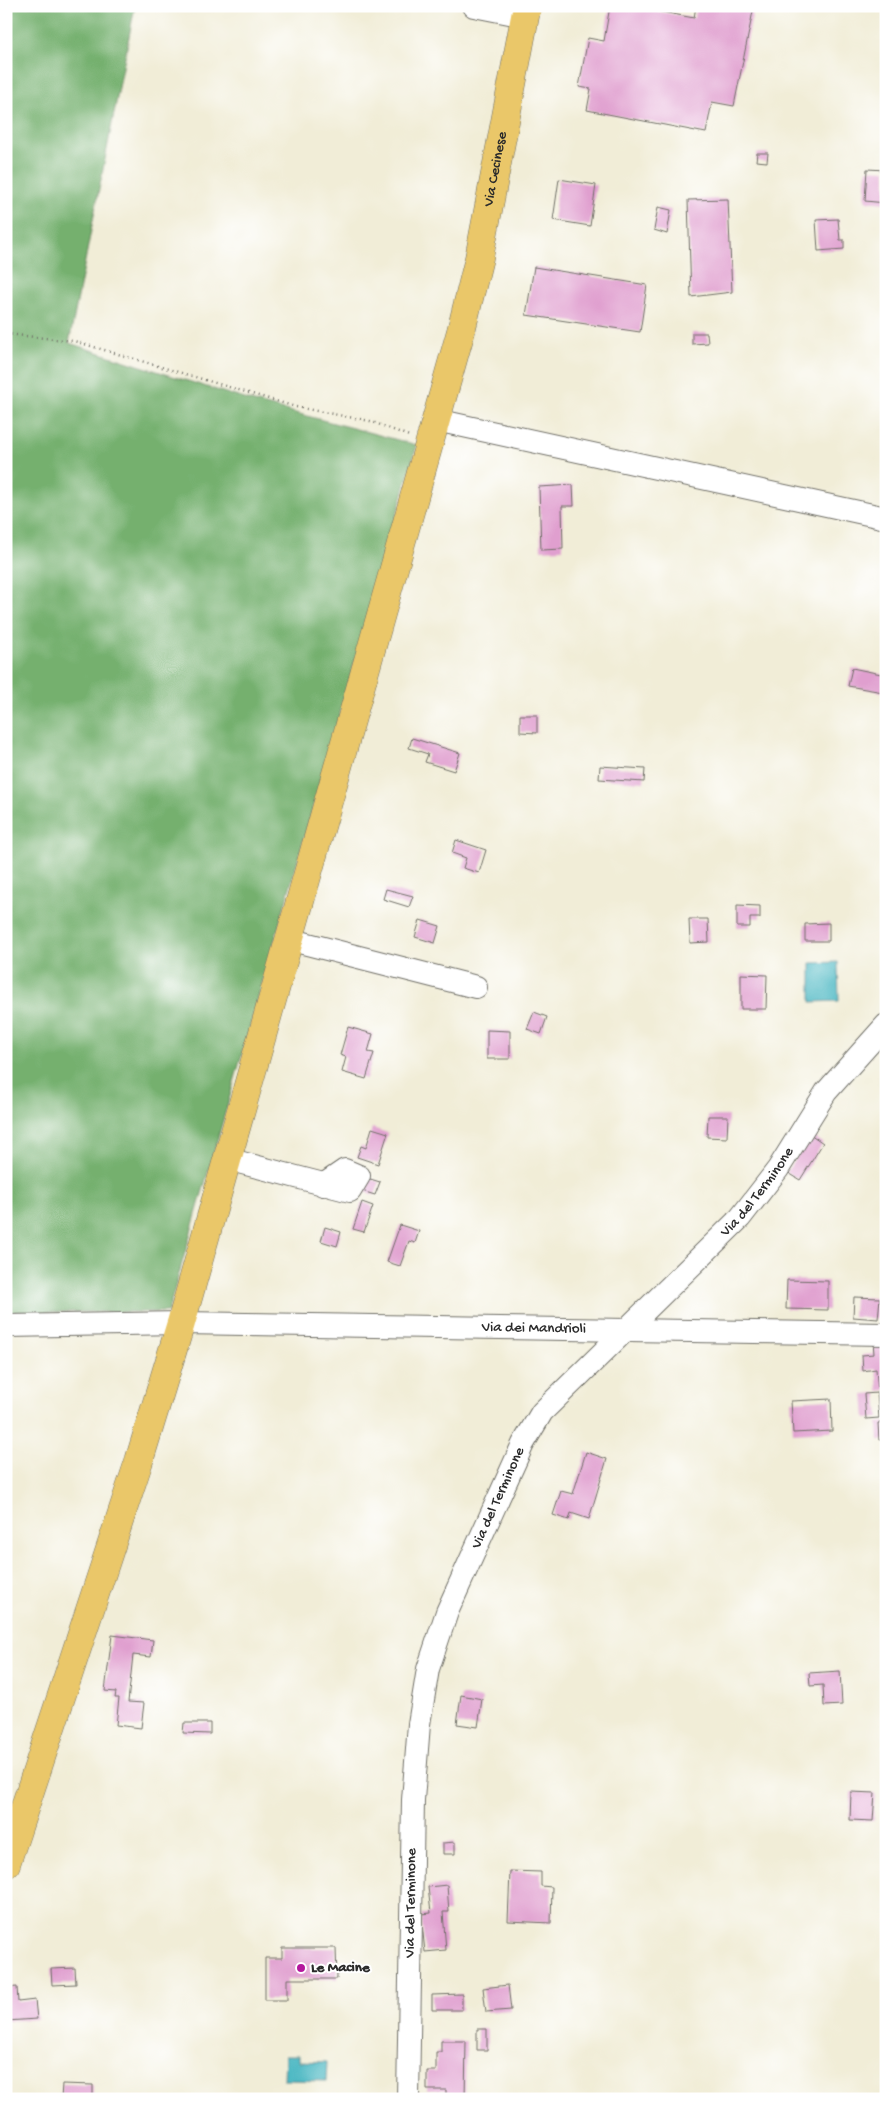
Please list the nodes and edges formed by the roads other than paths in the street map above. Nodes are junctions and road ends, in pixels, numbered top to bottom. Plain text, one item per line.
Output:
1 (474, 6) edge
2 (526, 11) edge
3 (433, 432) junction
4 (886, 518) edge
5 (288, 939) junction
6 (476, 987) dead end
7 (886, 1025) edge
8 (227, 1159) junction
9 (323, 1185) dead end
10 (180, 1323) junction
11 (6, 1326) edge
12 (625, 1331) junction
13 (886, 1334) edge
14 (6, 1864) edge
15 (408, 2099) edge

1 - 2 street
2 - 3 main road, Via Cecinese
3 - 4 street
3 - 5 main road, Via Cecinese
5 - 6 street
5 - 8 main road, Via Cecinese
7 - 12 street, Via del Terminone
8 - 9 street
8 - 10 main road, Via Cecinese
10 - 11 street, Via dei Mandrioli
10 - 12 street, Via dei Mandrioli
10 - 14 main road, Via Cecinese
12 - 13 street, Via dei Mandrioli
12 - 15 street, Via del Terminone

